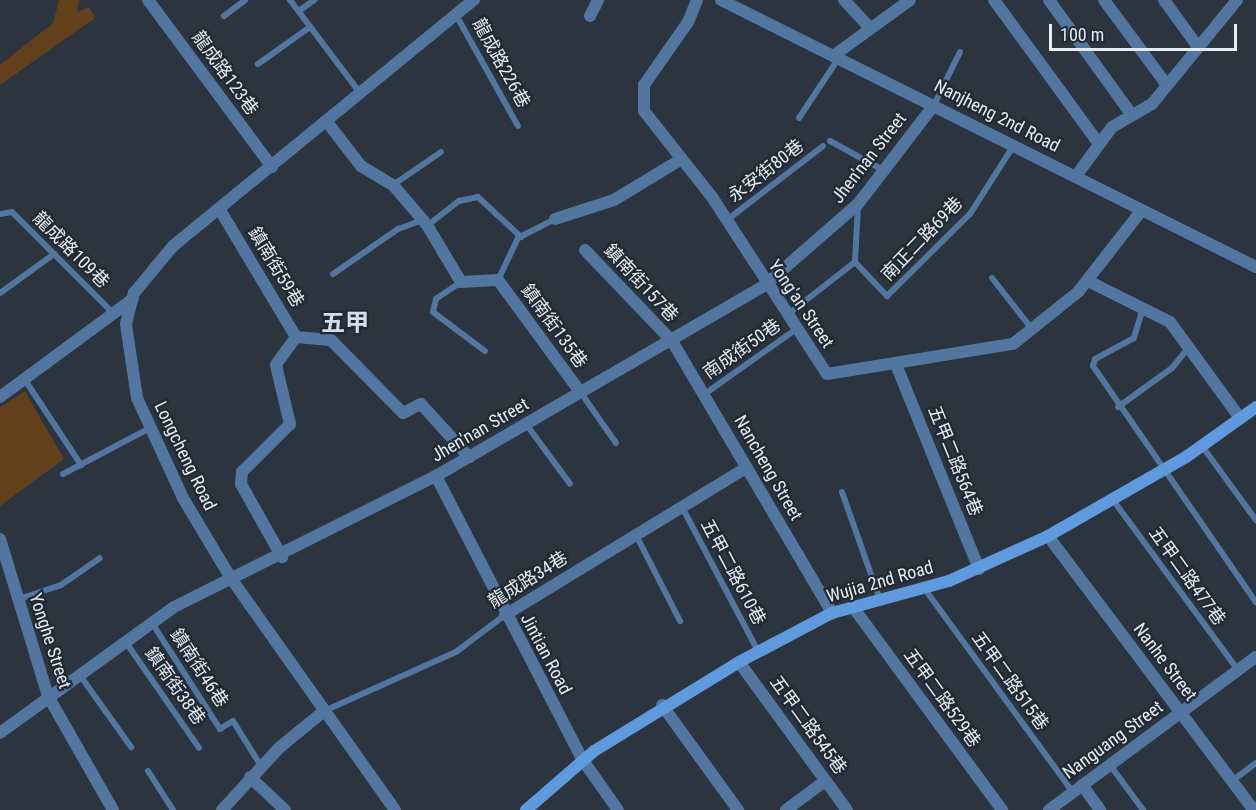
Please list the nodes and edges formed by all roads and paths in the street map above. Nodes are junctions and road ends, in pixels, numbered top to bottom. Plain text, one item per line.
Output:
1 (148, 0) edge
2 (245, 0) edge
3 (290, 0) edge
4 (314, 0) edge
5 (474, 0) edge
6 (598, 0) edge
7 (697, 0) edge
8 (844, 0) edge
9 (910, 0) edge
10 (994, 0) edge
11 (1049, 0) edge
12 (1104, 0) edge
13 (1164, 0) edge
14 (727, 1) edge
15 (1230, 3) edge
16 (459, 8) edge
17 (299, 11) junction
18 (224, 16) dead end
19 (590, 16) dead end
20 (310, 27) junction
21 (870, 28) junction
22 (1198, 47) junction
23 (960, 52) dead end
24 (836, 57) junction
25 (258, 63) dead end
26 (1167, 85) junction
27 (361, 94) junction
28 (934, 105) junction
29 (1132, 115) junction
30 (799, 118) dead end
31 (327, 123) junction
32 (518, 126) dead end
33 (830, 141) dead end
34 (1014, 144) junction
35 (1099, 144) junction
36 (823, 146) dead end
37 (441, 152) dead end
38 (680, 160) junction
39 (272, 167) junction
40 (884, 170) junction
41 (1076, 176) junction
42 (393, 185) junction
43 (858, 204) junction
44 (220, 210) junction
45 (1141, 211) junction
46 (0, 214) edge
47 (555, 219) joint
48 (726, 220) junction
49 (425, 223) junction
50 (520, 237) junction
51 (585, 250) dead end
52 (54, 254) junction
53 (855, 262) junction
54 (1256, 267) edge
55 (333, 274) dead end
56 (992, 278) dead end
57 (498, 280) junction
58 (1088, 281) junction
59 (461, 282) junction
60 (765, 285) junction
61 (0, 293) edge
62 (133, 299) junction
63 (1143, 307) junction
64 (112, 313) junction
65 (786, 316) junction
66 (1032, 329) junction
67 (795, 330) junction
68 (296, 337) junction
69 (672, 341) junction
70 (1188, 347) junction
71 (485, 351) dead end
72 (897, 367) junction
73 (25, 380) junction
74 (581, 393) junction
75 (706, 393) junction
76 (0, 397) edge
77 (1118, 407) junction
78 (1256, 407) edge
79 (1240, 418) junction
80 (526, 424) junction
81 (150, 429) junction
82 (616, 443) dead end
83 (1202, 446) junction
84 (469, 457) junction
85 (81, 465) junction
86 (746, 468) junction
87 (1163, 470) junction
88 (63, 474) dead end
89 (436, 476) junction
90 (570, 484) dead end
91 (842, 492) dead end
92 (1112, 499) junction
93 (682, 507) junction
94 (1256, 520) edge
95 (636, 535) junction
96 (1048, 536) junction
97 (0, 539) edge
98 (282, 557) junction
99 (100, 558) dead end
100 (979, 569) junction
101 (232, 580) junction
102 (923, 588) junction
103 (18, 599) junction
104 (880, 600) junction
105 (1256, 602) edge
106 (853, 607) junction
107 (832, 613) junction
108 (505, 615) junction
109 (680, 621) dead end
110 (152, 622) junction
111 (125, 641) junction
112 (759, 652) junction
113 (1256, 657) edge
114 (739, 662) junction
115 (1238, 670) junction
116 (80, 674) junction
117 (48, 696) junction
118 (662, 705) junction
119 (324, 711) junction
120 (1181, 713) junction
121 (0, 733) edge
122 (131, 747) dead end
123 (199, 748) dead end
124 (582, 759) junction
125 (1256, 763) edge
126 (1110, 765) junction
127 (261, 766) junction
128 (148, 771) dead end
129 (250, 777) junction
130 (825, 781) junction
131 (1232, 781) junction
132 (1077, 789) junction
133 (113, 810) edge
134 (173, 810) edge
135 (222, 810) edge
136 (285, 810) edge
137 (395, 810) edge
138 (526, 810) edge
139 (618, 810) edge
140 (738, 810) edge
141 (786, 810) edge
142 (847, 810) edge
143 (1002, 810) edge
144 (1049, 810) edge
145 (1100, 810) edge
146 (1143, 810) edge
147 (1254, 810) edge

1 - 39 street, 龍成路123巷
2 - 18 lane
3 - 17 lane
4 - 17 lane
5 - 16 street, Longcheng Road
6 - 19 street
7 - 38 street, Yong'an Street
8 - 21 street
9 - 21 street
10 - 35 street
11 - 29 street
12 - 26 street
13 - 22 street
14 - 24 street, Nanjheng 2nd Road
15 - 22 street
16 - 27 street, Longcheng Road
16 - 32 lane, 龍成路226巷
17 - 20 lane
20 - 25 lane
20 - 27 lane
21 - 24 street
22 - 26 street
23 - 28 lane
24 - 28 street, Nanjheng 2nd Road
24 - 30 lane
26 - 29 street
27 - 31 street, Longcheng Road
28 - 34 street, Nanjheng 2nd Road
28 - 40 street, Jhen'nan Street
29 - 35 street
31 - 39 street, Longcheng Road
31 - 42 street
33 - 40 lane
34 - 41 street, Nanjheng 2nd Road
34 - 53 lane, 南正二路69巷
35 - 41 street
36 - 48 lane, 永安街80巷
37 - 42 lane
38 - 47 street
38 - 48 street, Yong'an Street
39 - 44 street, Longcheng Road
40 - 43 street, Jhen'nan Street
41 - 45 street, Nanjheng 2nd Road
42 - 49 street
43 - 53 lane, 南正二路69巷
43 - 60 street, Jhen'nan Street
44 - 62 street, Longcheng Road
44 - 68 street, 鎮南街59巷
45 - 54 street, Nanjheng 2nd Road
45 - 58 street, Yong'an Street
46 - 52 lane, 龍成路109巷
47 - 50 lane
48 - 60 street, Yong'an Street
49 - 50 lane
49 - 55 lane
49 - 59 street
50 - 57 lane, 鎮南街135巷
51 - 69 street, 鎮南街157巷
52 - 61 lane
52 - 64 lane, 龍成路109巷
53 - 65 lane
56 - 66 lane
57 - 59 street, 鎮南街135巷
57 - 74 street, 鎮南街135巷
58 - 63 street
58 - 66 street, Yong'an Street
59 - 71 lane
60 - 65 street, Yong'an Street
60 - 69 street, Jhen'nan Street
62 - 64 street
62 - 81 street, Longcheng Road
63 - 70 street
63 - 77 lane
64 - 73 street
65 - 67 street, Yong'an Street
66 - 72 street, Yong'an Street
67 - 72 street, Yong'an Street
67 - 75 lane, 南成街50巷
68 - 84 street
68 - 98 street, 鎮南街59巷
69 - 74 street, Jhen'nan Street
69 - 75 street, Nancheng Street
70 - 77 lane
70 - 79 street
72 - 100 street, 五甲二路564巷
73 - 76 street
73 - 85 lane
74 - 80 street, Jhen'nan Street
74 - 82 lane
75 - 86 street, Nancheng Street
77 - 87 lane
78 - 79 main road, Wujia 2nd Road
79 - 83 main road, Wujia 2nd Road
80 - 84 street, Jhen'nan Street
80 - 90 lane
81 - 85 lane
81 - 101 street, Longcheng Road
83 - 87 main road, Wujia 2nd Road
83 - 94 lane
84 - 89 street, Jhen'nan Street
85 - 88 lane
86 - 93 street, 龍成路34巷
86 - 107 street, Nancheng Street
87 - 92 main road, Wujia 2nd Road
87 - 105 lane
89 - 98 street, Jhen'nan Street
89 - 108 street, Jintian Road
91 - 104 lane
92 - 96 main road, Wujia 2nd Road
92 - 115 lane, 五甲二路477巷
93 - 95 street, 龍成路34巷
93 - 112 lane, 五甲二路610巷
95 - 108 street, 龍成路34巷
95 - 109 lane
96 - 100 main road, Wujia 2nd Road
96 - 120 street, Nanhe Street
97 - 103 street, Yonghe Street
98 - 101 street, Jhen'nan Street
99 - 103 lane
100 - 102 main road, Wujia 2nd Road
101 - 110 street, Jhen'nan Street
101 - 119 street, Longcheng Road
102 - 104 main road, Wujia 2nd Road
102 - 132 lane, 五甲二路515巷
103 - 117 street, Yonghe Street
104 - 106 main road, Wujia 2nd Road
106 - 107 main road, Wujia 2nd Road
106 - 143 street, 五甲二路529巷
107 - 112 main road, Wujia 2nd Road
108 - 119 lane, 龍成路34巷
108 - 124 street, Jintian Road
110 - 111 street, Jhen'nan Street
110 - 127 lane, 鎮南街46巷
111 - 116 street, Jhen'nan Street
111 - 123 lane, 鎮南街38巷
112 - 114 main road, Wujia 2nd Road
113 - 115 street, Nanguang Street
114 - 118 main road, Wujia 2nd Road
114 - 130 street, 五甲二路545巷
115 - 120 street, Nanguang Street
116 - 117 street, Jhen'nan Street
116 - 122 lane
117 - 121 street, Jhen'nan Street
117 - 133 street, Yonghe Street
118 - 124 main road, Wujia 2nd Road
118 - 140 street
119 - 127 street
119 - 137 street, Longcheng Road
120 - 126 street, Nanguang Street
120 - 131 street, Nanhe Street
124 - 138 main road, Wujia 2nd Road
124 - 139 street, Jintian Road
125 - 131 lane
126 - 132 street, Nanguang Street
126 - 146 lane
127 - 129 street
128 - 134 lane
129 - 135 street
129 - 136 street
130 - 141 street
130 - 142 street, 五甲二路545巷
131 - 147 street, Nanhe Street
132 - 144 street, Nanguang Street
132 - 145 street

